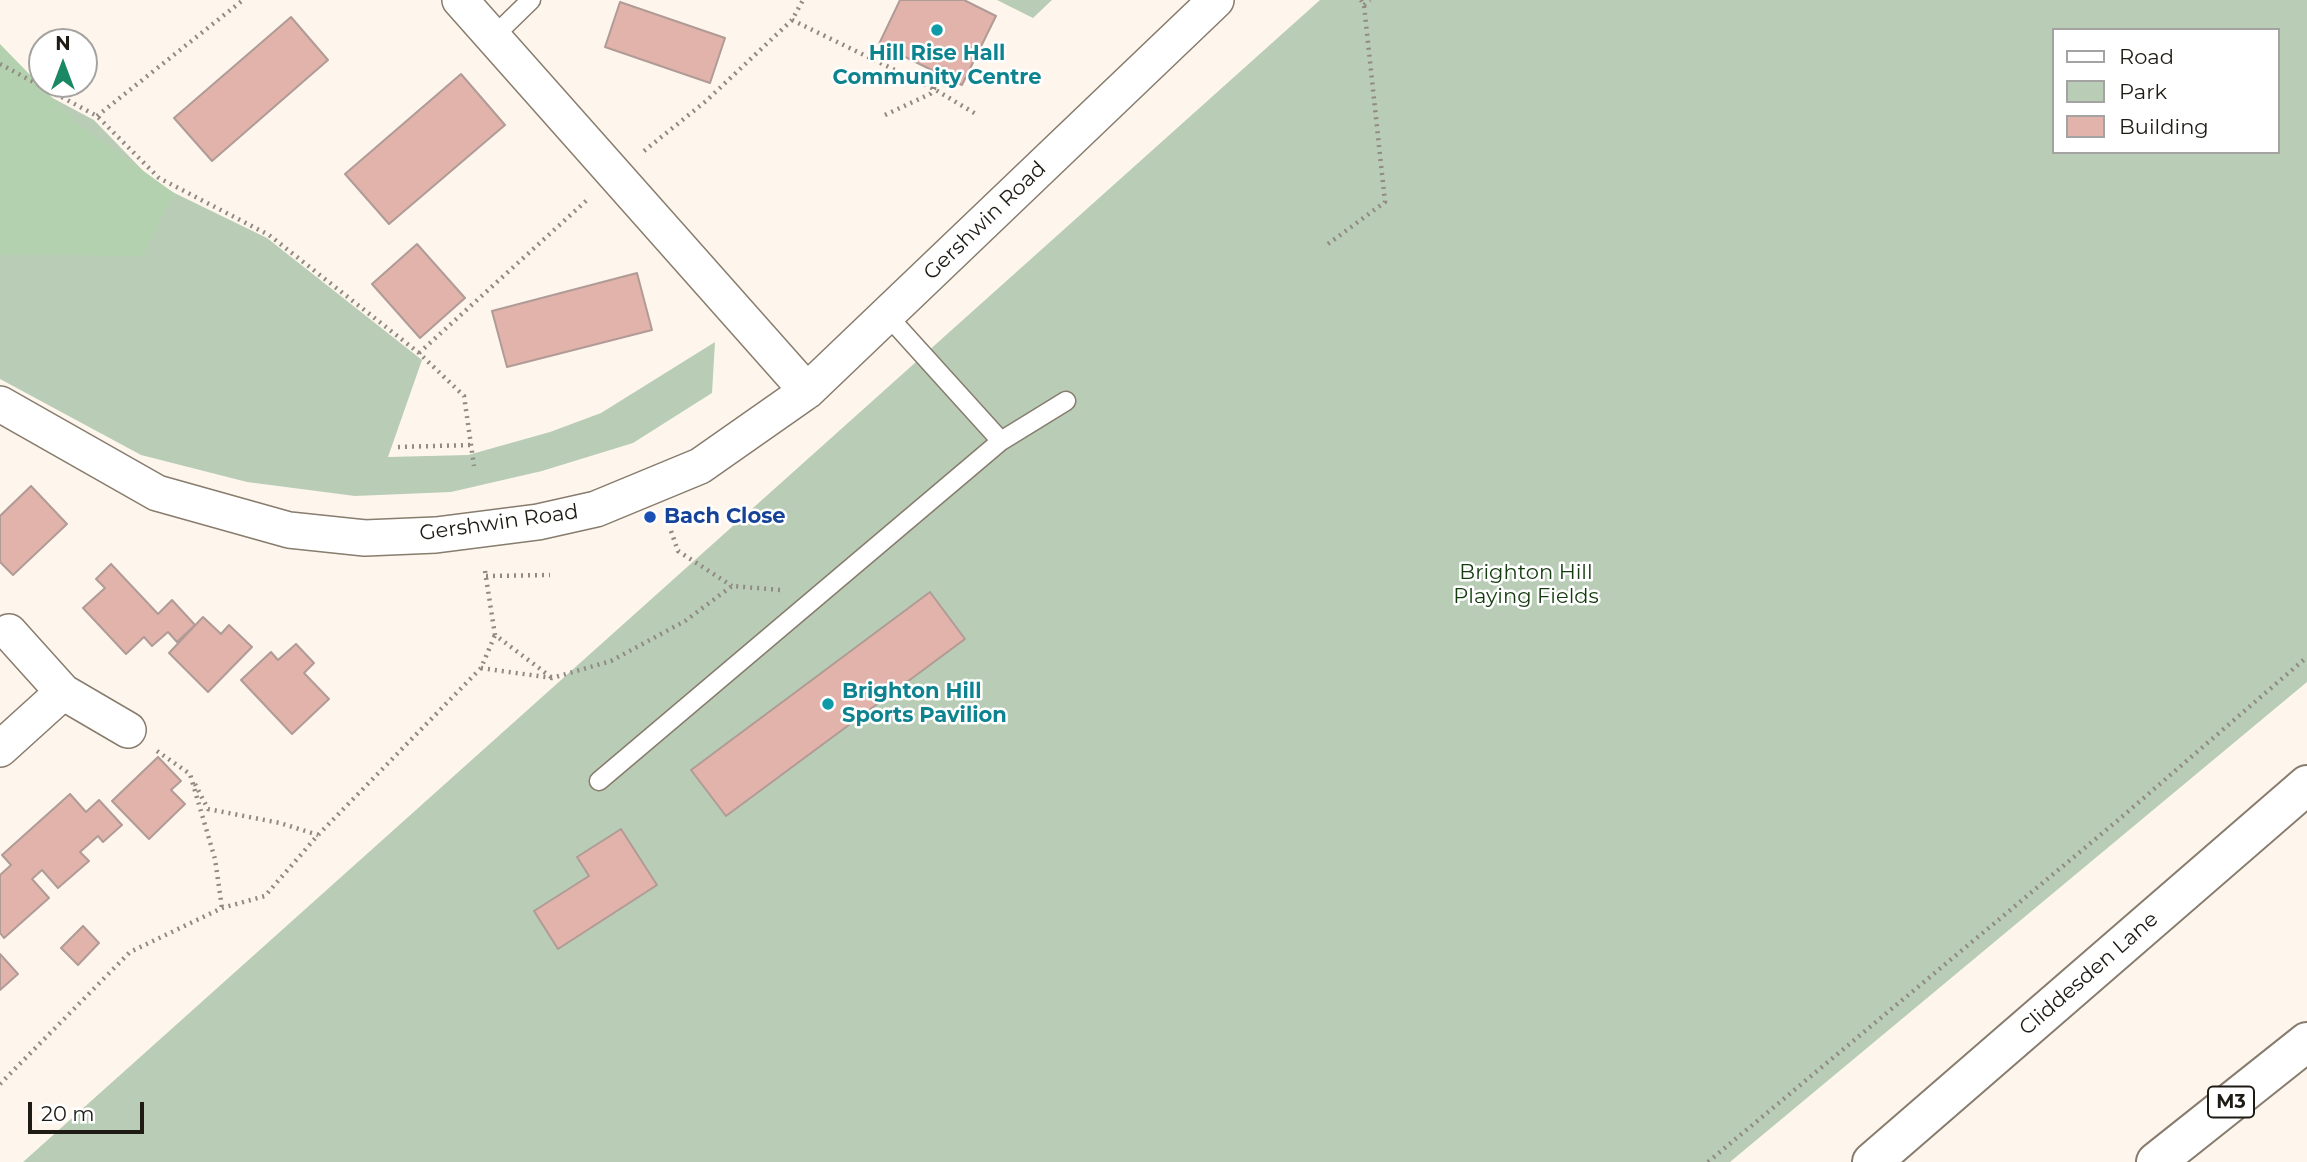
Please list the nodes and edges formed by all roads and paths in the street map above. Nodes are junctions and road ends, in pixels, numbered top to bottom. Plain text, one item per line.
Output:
1 (243, 0) edge
2 (460, 0) edge
3 (531, 0) edge
4 (803, 0) edge
5 (1216, 0) edge
6 (1370, 0) edge
7 (1363, 2) edge
8 (792, 20) junction
9 (493, 37) junction
10 (0, 64) edge
11 (936, 72) dead end
12 (934, 89) junction
13 (976, 114) dead end
14 (885, 115) dead end
15 (97, 116) junction
16 (615, 174) junction
17 (1328, 244) dead end
18 (887, 315) junction
19 (419, 353) junction
20 (807, 391) junction
21 (1066, 401) dead end
22 (0, 404) edge
23 (1000, 441) junction
24 (471, 445) junction
25 (398, 447) dead end
26 (474, 466) dead end
27 (671, 531) dead end
28 (550, 575) dead end
29 (732, 586) junction
30 (820, 593) junction
31 (9, 632) dead end
32 (495, 635) junction
33 (2307, 657) edge
34 (481, 668) junction
35 (552, 678) junction
36 (63, 691) junction
37 (128, 730) joint
38 (0, 749) edge
39 (190, 774) junction
40 (599, 781) dead end
41 (2307, 785) edge
42 (318, 835) junction
43 (222, 908) junction
44 (2307, 1042) edge
45 (0, 1084) edge
46 (1708, 1162) edge
47 (1872, 1162) edge
48 (2156, 1162) edge

1 - 15 path
2 - 9 street
3 - 9 lane
4 - 8 path
5 - 18 street, Gershwin Road
6 - 7 path
7 - 17 path
8 - 12 path
8 - 16 path
9 - 16 street
10 - 15 path
11 - 12 path
12 - 13 path
12 - 14 path
15 - 19 path
16 - 19 path
16 - 20 street
18 - 20 street, Gershwin Road
18 - 23 lane
19 - 24 path
20 - 22 street, Gershwin Road
21 - 23 lane
23 - 30 lane
24 - 25 path
24 - 26 path
27 - 29 path
28 - 32 path
29 - 30 path
29 - 35 path
30 - 40 lane
31 - 36 street
32 - 34 path
32 - 35 path
33 - 46 path
34 - 35 path
34 - 42 path
36 - 37 street
36 - 38 street
37 - 39 path
39 - 42 path
39 - 43 path
41 - 47 main road, Cliddesden Lane
42 - 43 path
43 - 45 path
44 - 48 main road, M3

